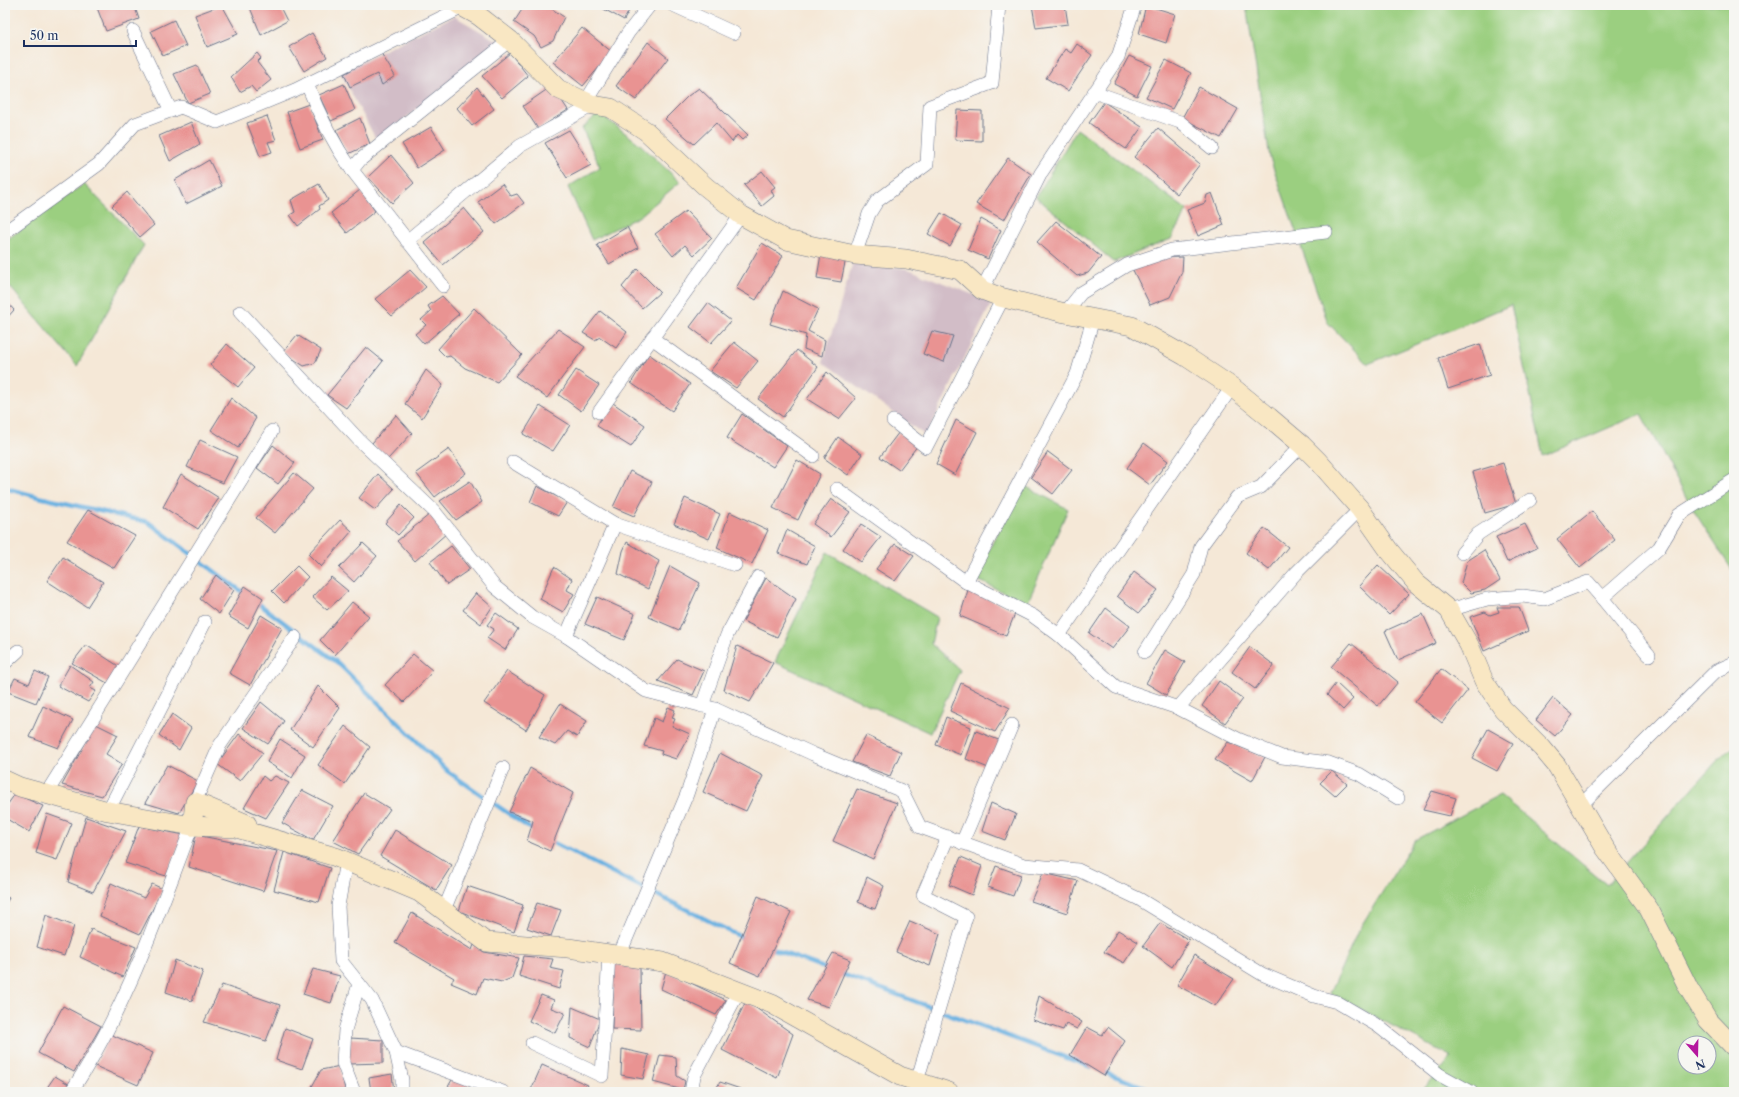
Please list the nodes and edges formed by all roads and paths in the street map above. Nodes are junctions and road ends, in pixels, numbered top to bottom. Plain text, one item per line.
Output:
1 (650, 5) edge
2 (673, 5) edge
3 (999, 5) edge
4 (1135, 5) edge
5 (461, 6) edge
6 (133, 31) dead end
7 (734, 33) dead end
8 (510, 40) junction
9 (307, 84) junction
10 (1094, 92) junction
11 (589, 103) junction
12 (170, 111) junction
13 (1212, 148) dead end
14 (352, 170) junction
15 (741, 215) junction
16 (5, 232) edge
17 (1326, 232) dead end
18 (407, 241) junction
19 (855, 255) junction
20 (442, 286) dead end
21 (982, 290) junction
22 (1003, 298) junction
23 (240, 312) dead end
24 (1065, 313) junction
25 (1089, 317) junction
26 (652, 338) junction
27 (1232, 387) junction
28 (599, 412) dead end
29 (893, 421) dead end
30 (272, 431) dead end
31 (1302, 445) junction
32 (814, 456) dead end
33 (513, 462) dead end
34 (1734, 480) edge
35 (837, 489) dead end
36 (1530, 500) dead end
37 (1360, 509) junction
38 (615, 524) junction
39 (1462, 553) dead end
40 (735, 565) dead end
41 (758, 577) dead end
42 (966, 582) junction
43 (1602, 598) junction
44 (1449, 610) junction
45 (205, 622) dead end
46 (1060, 635) junction
47 (566, 636) junction
48 (295, 637) dead end
49 (18, 651) dead end
50 (1145, 652) dead end
51 (1649, 655) dead end
52 (5, 663) edge
53 (1734, 663) edge
54 (702, 706) junction
55 (1178, 708) junction
56 (715, 709) junction
57 (1012, 725) dead end
58 (503, 768) dead end
59 (5, 780) edge
60 (46, 794) junction
61 (1398, 798) dead end
62 (195, 802) junction
63 (1580, 806) junction
64 (108, 811) junction
65 (192, 826) junction
66 (948, 837) junction
67 (286, 841) junction
68 (962, 843) junction
69 (346, 861) junction
70 (444, 910) junction
71 (614, 955) junction
72 (359, 984) junction
73 (739, 991) junction
74 (532, 1043) dead end
75 (1734, 1047) edge
76 (396, 1052) junction
77 (917, 1081) junction
78 (71, 1092) edge
79 (354, 1092) edge
80 (402, 1092) edge
81 (502, 1092) edge
82 (690, 1092) edge
83 (949, 1092) edge
84 (1471, 1092) edge

1 - 11 street
2 - 7 street
3 - 19 street
4 - 10 street
5 - 8 street
5 - 9 street
6 - 12 street
8 - 11 street
8 - 14 street
9 - 12 street
9 - 14 street
10 - 13 street
10 - 21 street
11 - 15 street
11 - 18 street
12 - 16 street
14 - 18 street
15 - 19 street
15 - 26 street
17 - 24 street
18 - 20 street
19 - 21 street
21 - 22 street
22 - 24 street
22 - 29 street
23 - 47 street
24 - 25 street
25 - 27 street
25 - 42 street
26 - 28 street
26 - 32 street
27 - 31 street
27 - 46 street
30 - 60 street
31 - 37 street
31 - 50 street
33 - 38 street
34 - 43 street
35 - 42 street
36 - 39 street
37 - 44 street
37 - 55 street
38 - 40 street
38 - 47 street
41 - 54 street
42 - 46 street
43 - 44 street
43 - 51 street
44 - 63 street
45 - 64 street
46 - 55 street
47 - 54 street
48 - 62 street
49 - 52 street
53 - 63 street
54 - 56 street
55 - 61 street
56 - 66 street
56 - 71 street
57 - 68 street
58 - 70 street
59 - 60 street
60 - 64 street
62 - 65 street
62 - 67 street
63 - 75 street
64 - 65 street
65 - 67 street
65 - 78 street
66 - 68 street
66 - 77 street
67 - 69 street
68 - 84 street
69 - 70 street
69 - 72 street
70 - 71 street
71 - 73 street
71 - 74 street
72 - 76 street
72 - 79 street
73 - 77 street
73 - 82 street
76 - 80 street
76 - 81 street
77 - 83 street

